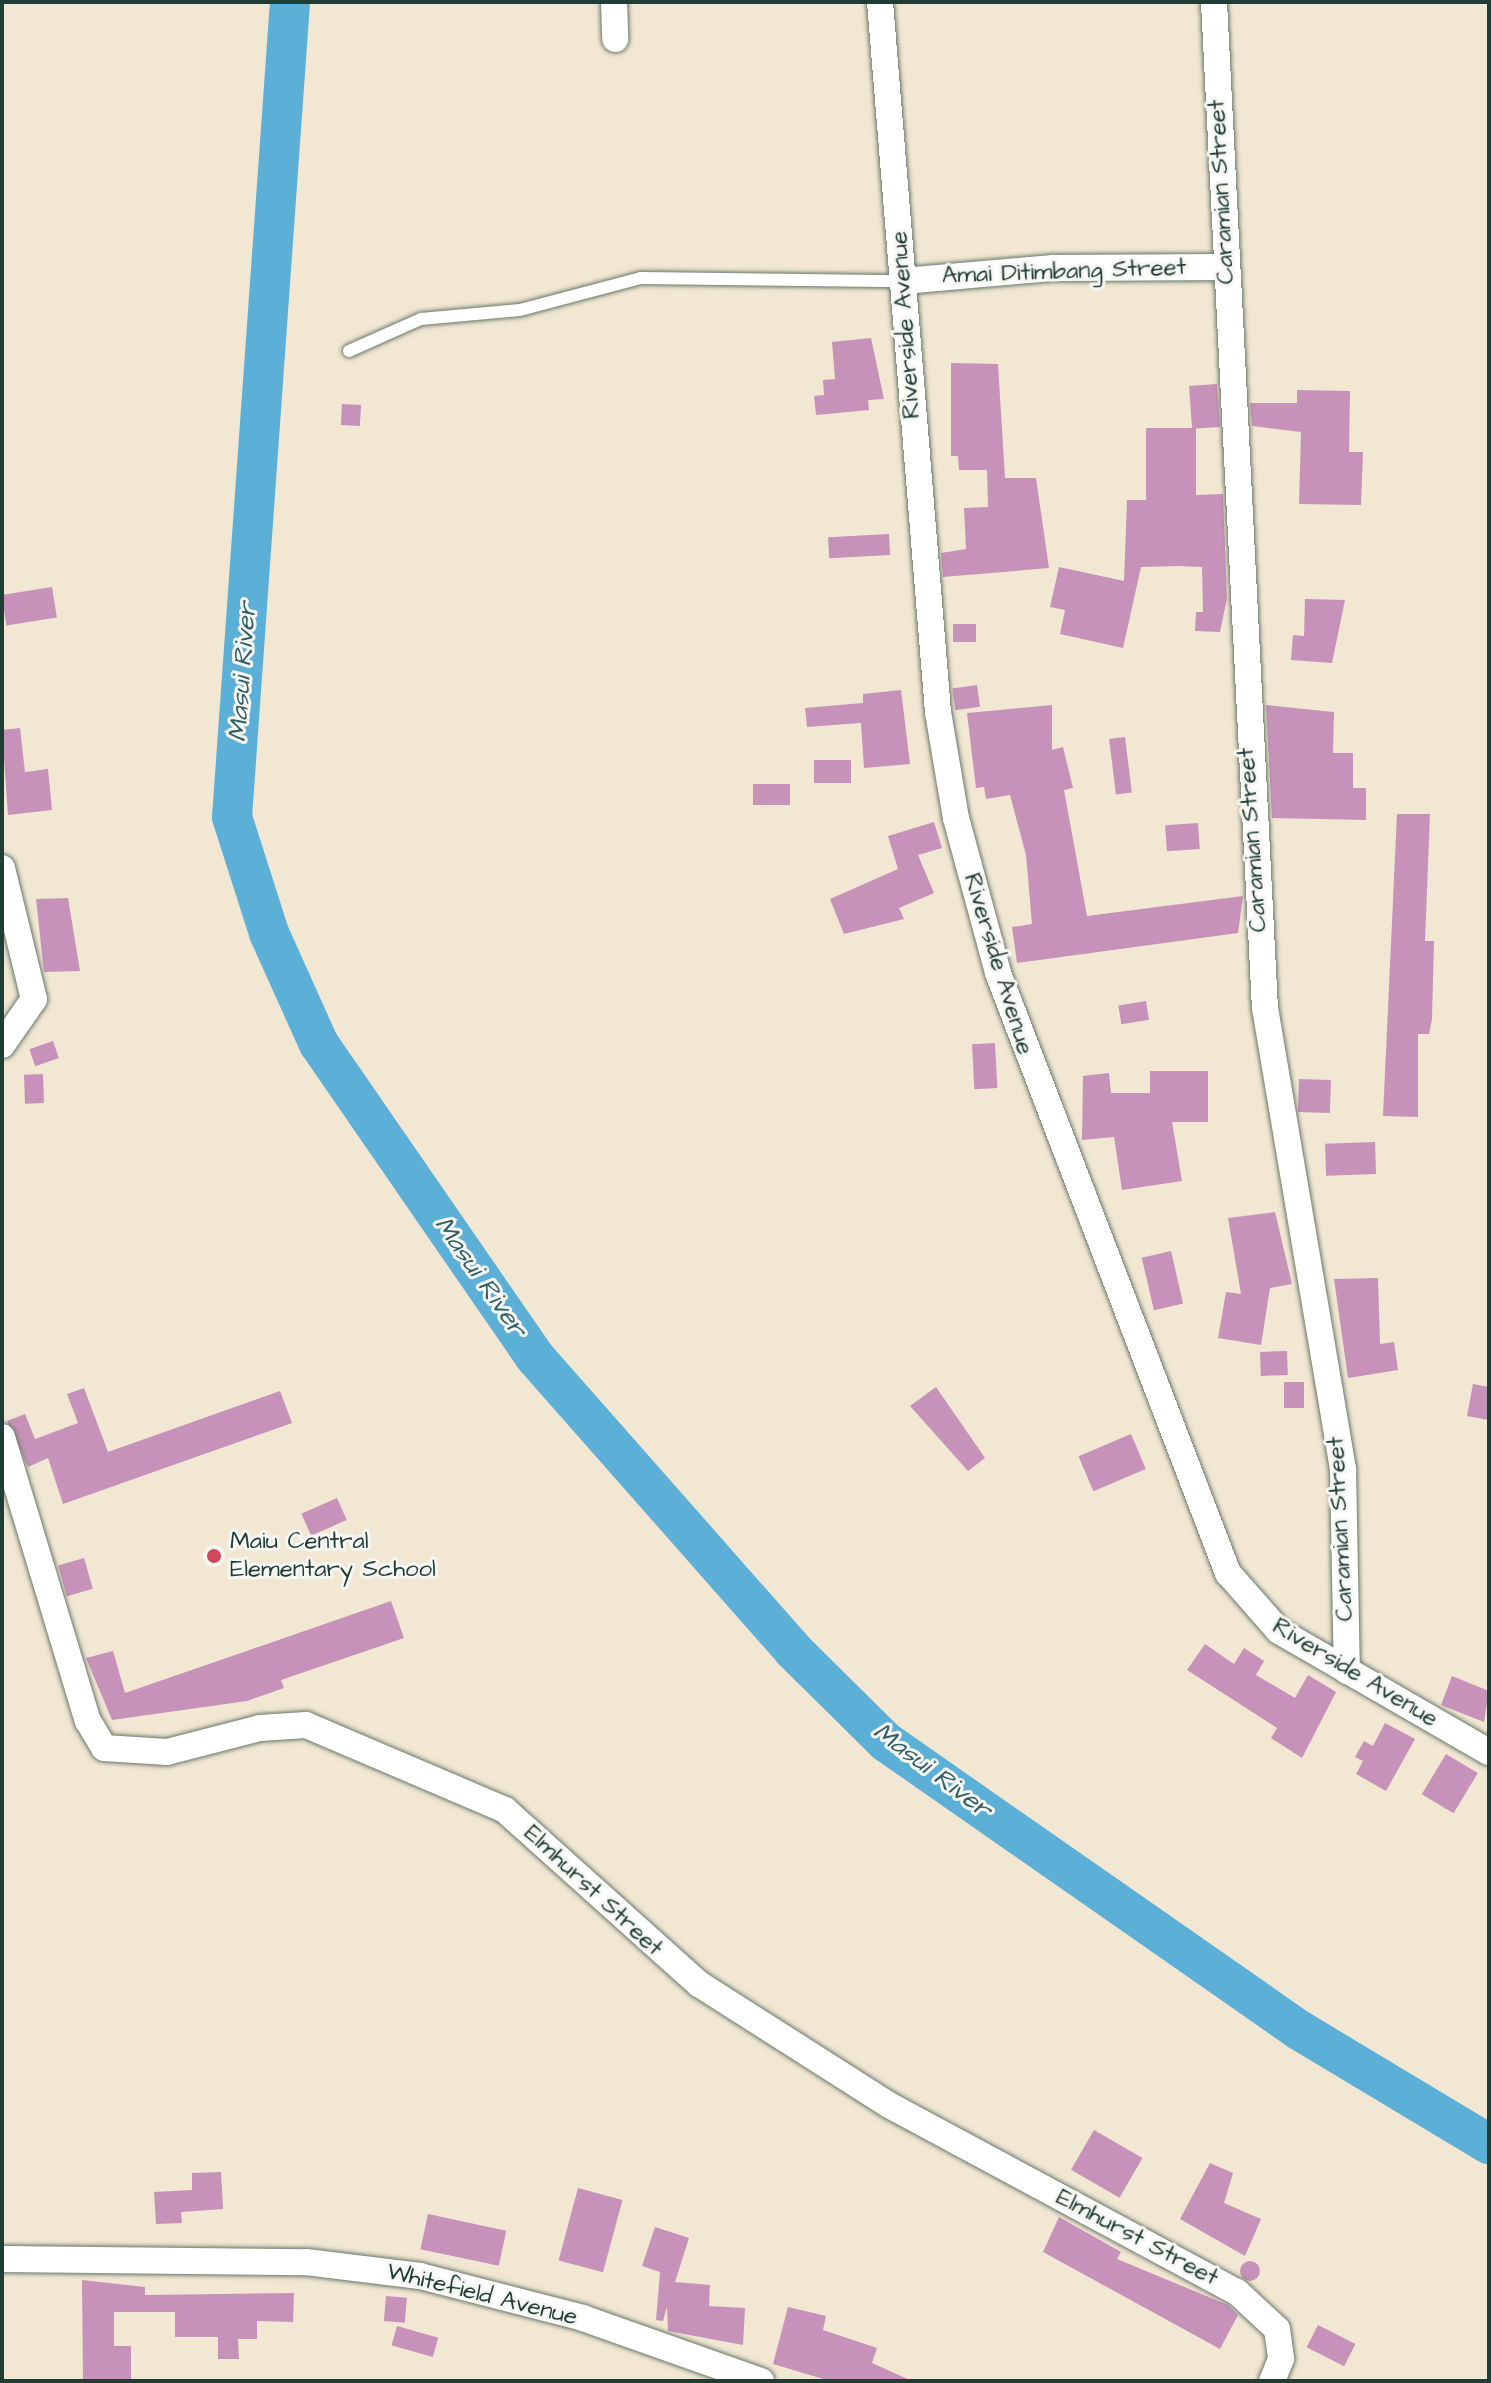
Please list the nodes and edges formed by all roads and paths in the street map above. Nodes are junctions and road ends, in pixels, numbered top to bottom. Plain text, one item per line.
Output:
1 (614, 2) edge
2 (880, 2) edge
3 (1214, 2) edge
4 (615, 39) dead end
5 (1226, 267) junction
6 (903, 281) junction
7 (349, 351) dead end
8 (2, 868) edge
9 (2, 1045) edge
10 (2, 1437) edge
11 (1347, 1671) junction
12 (1489, 1752) edge
13 (2, 2259) edge
14 (761, 2381) edge
15 (1272, 2381) edge

1 - 4 street
2 - 6 street, Riverside Avenue
3 - 5 street, Caramian Street
5 - 6 street, Amai Ditimbang Street
5 - 11 street, Caramian Street
6 - 7 lane
6 - 11 street, Riverside Avenue
8 - 9 street
10 - 15 street, Elmhurst Street
11 - 12 street, Riverside Avenue
13 - 14 street, Whitefield Avenue

